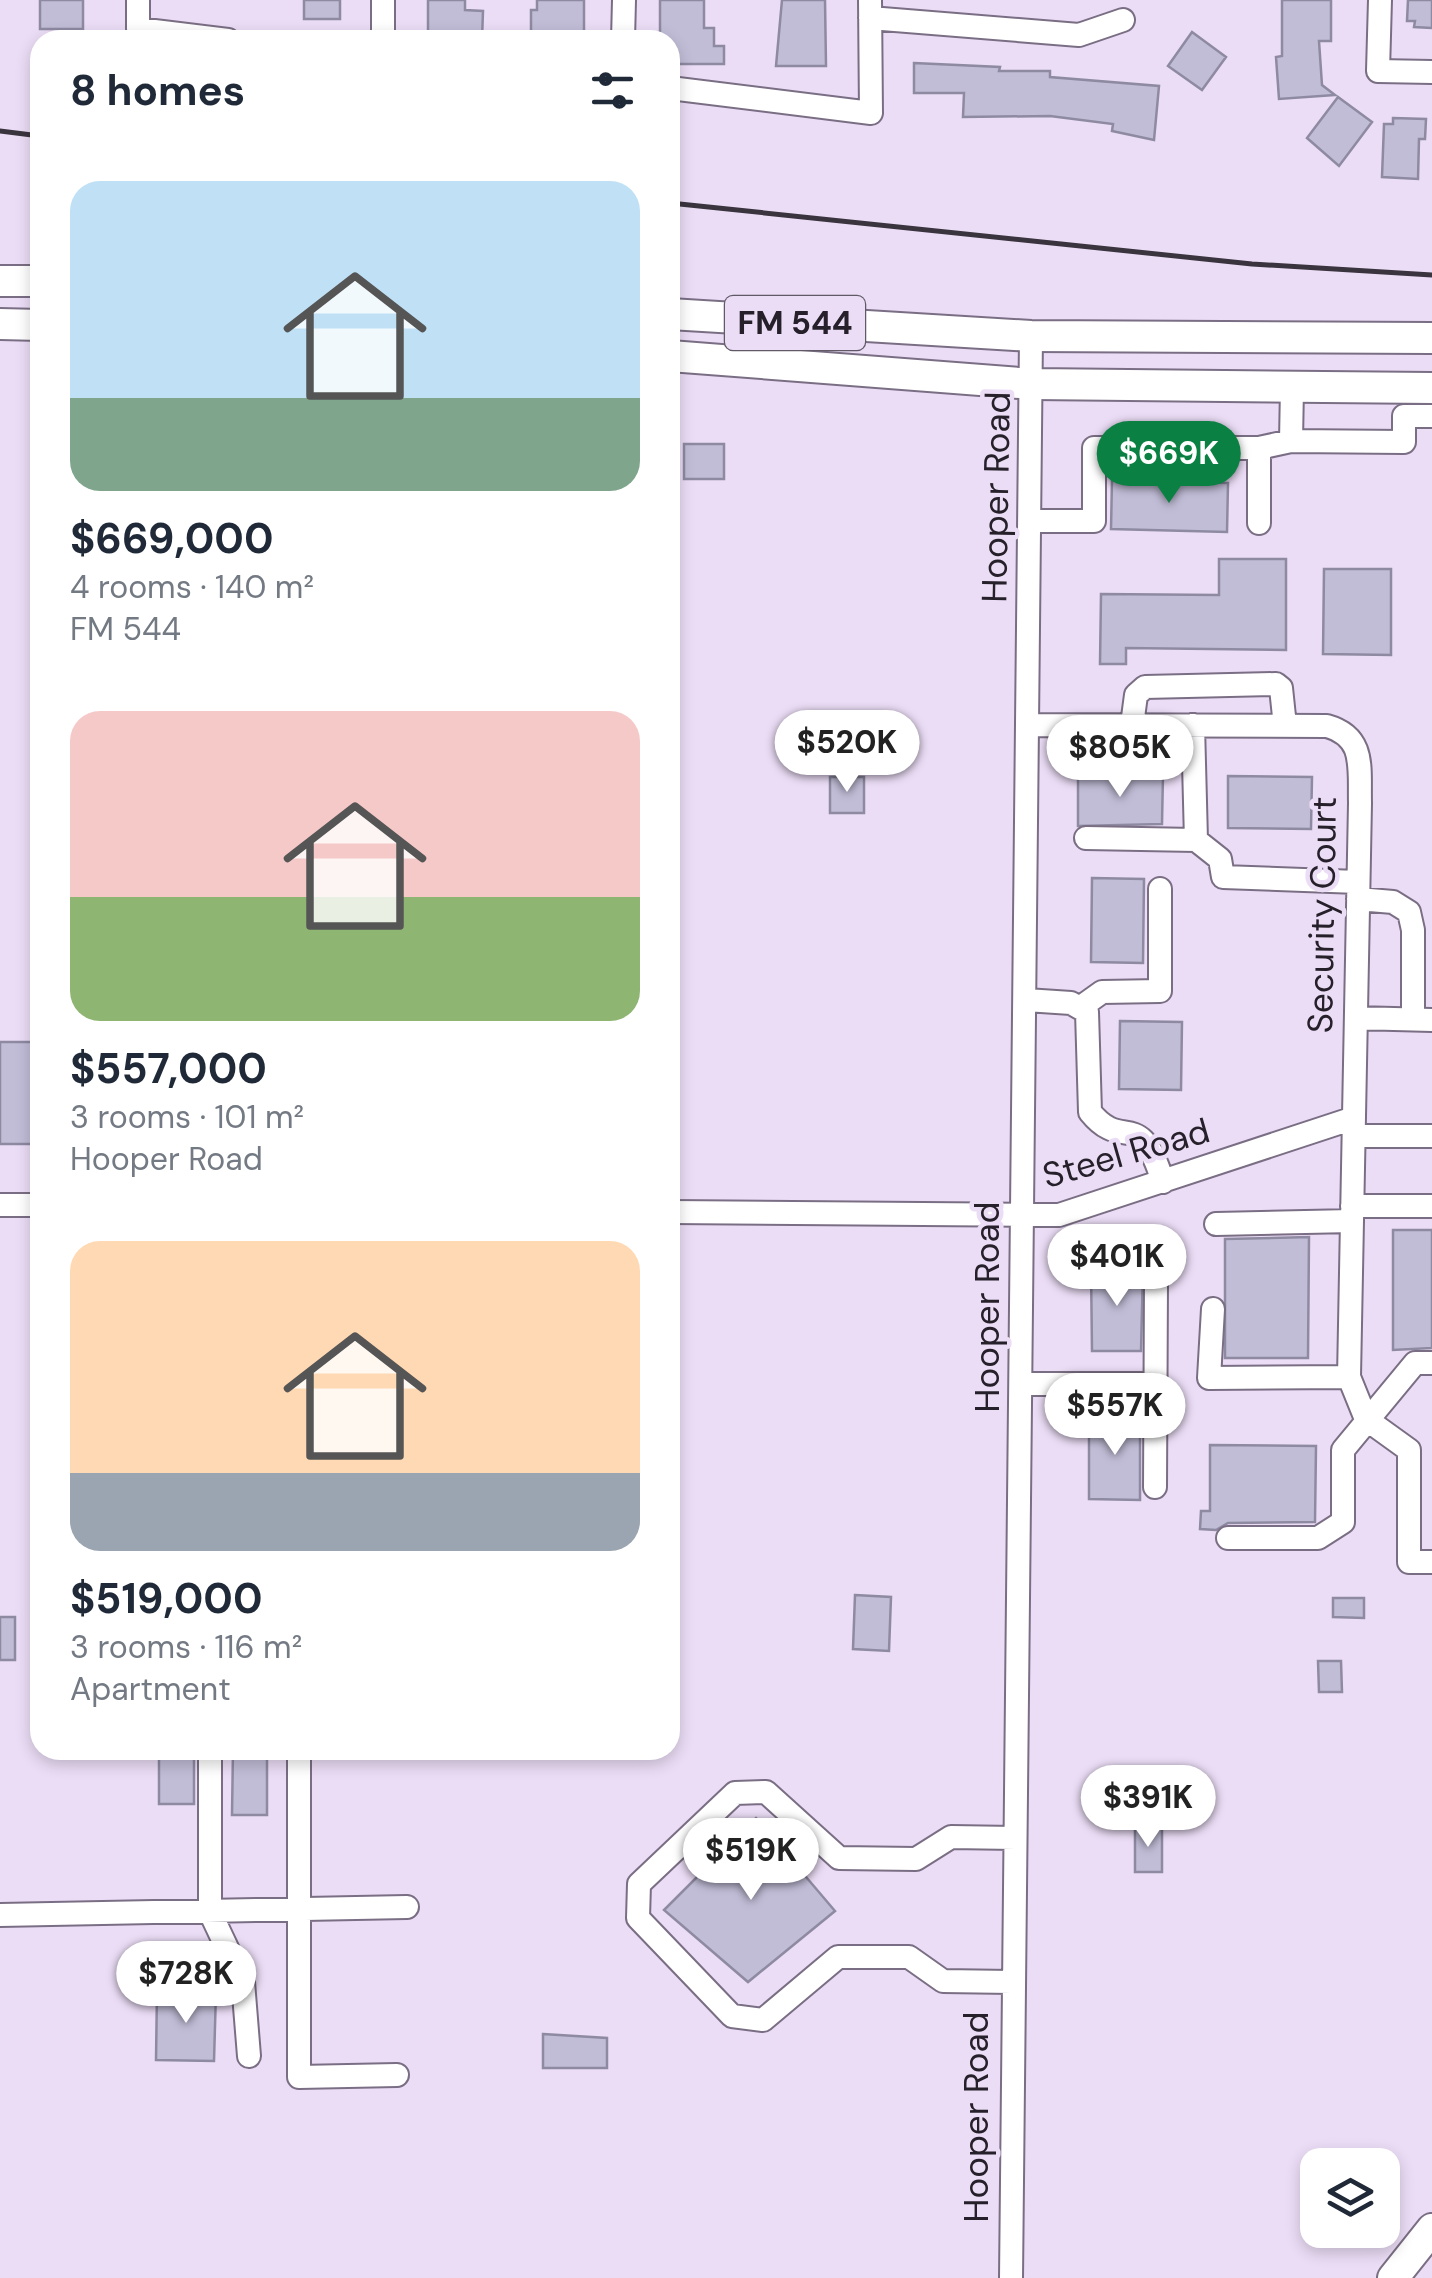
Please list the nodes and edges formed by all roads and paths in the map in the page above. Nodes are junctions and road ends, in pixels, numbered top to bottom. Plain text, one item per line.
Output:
1 (138, 0) edge
2 (383, 0) edge
3 (624, 0) edge
4 (1380, 0) edge
5 (870, 9) edge
6 (1123, 20) dead end
7 (138, 30) edge
8 (383, 30) edge
9 (623, 30) edge
10 (1432, 72) edge
11 (680, 89) edge
12 (0, 280) edge
13 (30, 281) edge
14 (680, 315) edge
15 (0, 324) edge
16 (812, 324) junction
17 (30, 325) edge
18 (680, 335) edge
19 (1031, 336) junction
20 (1432, 338) edge
21 (680, 357) edge
22 (1033, 384) junction
23 (1292, 387) junction
24 (1432, 388) edge
25 (1432, 416) edge
26 (1291, 441) junction
27 (1258, 448) junction
28 (1032, 520) junction
29 (1258, 523) dead end
30 (1029, 725) junction
31 (1132, 725) junction
32 (1193, 725) junction
33 (1285, 726) junction
34 (1086, 838) dead end
35 (1196, 840) junction
36 (1160, 889) dead end
37 (1358, 891) junction
38 (1026, 1000) junction
39 (1081, 1007) junction
40 (1356, 1018) junction
41 (1422, 1019) edge
42 (1354, 1127) junction
43 (1432, 1136) edge
44 (1163, 1182) junction
45 (0, 1205) edge
46 (30, 1205) edge
47 (1432, 1206) edge
48 (680, 1212) edge
49 (1352, 1214) junction
50 (1022, 1216) junction
51 (1216, 1224) dead end
52 (1156, 1282) dead end
53 (1212, 1309) dead end
54 (1432, 1363) edge
55 (1349, 1378) junction
56 (1021, 1384) junction
57 (1155, 1384) junction
58 (1366, 1418) junction
59 (1155, 1487) dead end
60 (1420, 1514) edge
61 (1228, 1538) dead end
62 (1432, 1562) edge
63 (210, 1760) edge
64 (299, 1760) edge
65 (1015, 1838) junction
66 (407, 1907) dead end
67 (298, 1910) junction
68 (210, 1912) junction
69 (0, 1915) edge
70 (1012, 1982) junction
71 (249, 2056) dead end
72 (397, 2075) dead end
73 (1432, 2229) edge
74 (1011, 2278) edge
75 (1393, 2278) edge

1 - 7 street
2 - 8 street
3 - 9 street
4 - 10 street
5 - 6 street
5 - 11 street
12 - 13 main road
14 - 16 main road, FM 544 / FM 544
15 - 17 main road
16 - 18 main road
16 - 19 main road, FM 544 / FM 544
19 - 20 main road, FM 544 / FM 544
19 - 22 street, Hooper Road
21 - 22 main road, FM 544 / FM 544
22 - 23 main road, FM 544 / FM 544
22 - 28 street, Hooper Road
23 - 24 main road, FM 544 / FM 544
23 - 26 street
25 - 26 street
26 - 27 street
27 - 28 street
27 - 29 street
28 - 30 street, Hooper Road
30 - 31 street, Security Court
30 - 38 street, Hooper Road
31 - 32 street, Security Court
31 - 33 street
32 - 33 street, Security Court
32 - 35 street
33 - 37 street, Security Court
34 - 35 street
35 - 37 street
36 - 39 street
37 - 40 street, Security Court
37 - 41 street
38 - 39 street
38 - 50 street, Hooper Road
39 - 44 street
40 - 41 street
40 - 42 street, Security Court
42 - 43 street, Steel Road
42 - 44 street, Steel Road
42 - 49 street, Security Court
44 - 50 street, Steel Road
45 - 46 street
47 - 49 street
48 - 50 street, Steel Road
49 - 51 street
49 - 55 street, Security Court
50 - 56 street, Hooper Road
52 - 57 street
53 - 55 street
54 - 58 street
55 - 58 street, Security Court
56 - 57 street
56 - 65 street, Hooper Road
57 - 59 street
58 - 60 street
58 - 61 street
60 - 62 street
63 - 68 street
64 - 67 street
65 - 70 street, Hooper Road
65 - 70 street
66 - 67 street
67 - 68 street
67 - 72 street
68 - 69 street
68 - 71 street
70 - 74 street, Hooper Road
73 - 75 main road

